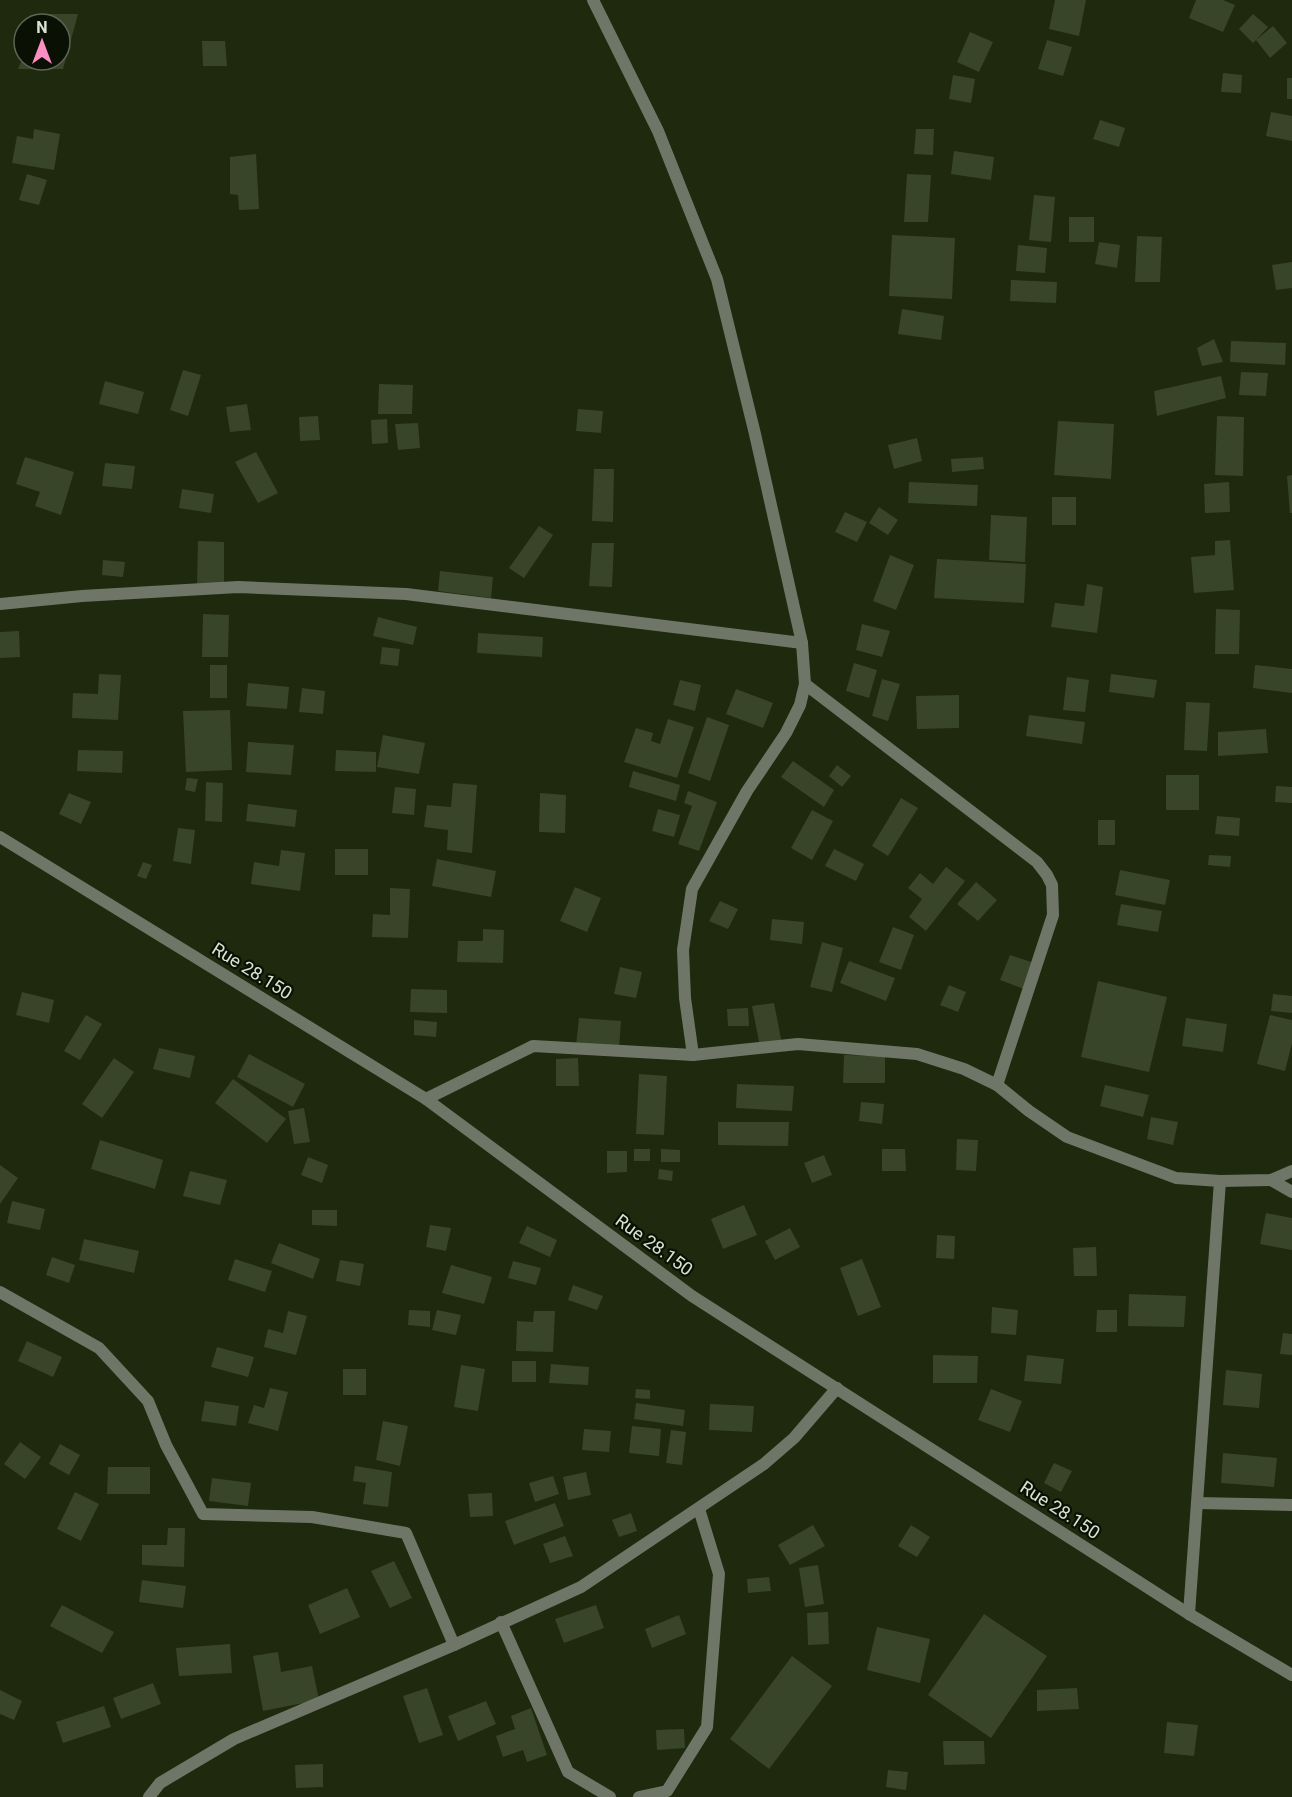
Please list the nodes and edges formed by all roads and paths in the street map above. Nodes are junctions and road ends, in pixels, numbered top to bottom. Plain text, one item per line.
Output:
1 (593, 0) edge
2 (0, 604) edge
3 (802, 643) junction
4 (805, 684) junction
5 (0, 837) edge
6 (693, 1055) junction
7 (997, 1085) junction
8 (426, 1099) junction
9 (1292, 1171) edge
10 (1271, 1180) junction
11 (1220, 1181) junction
12 (1292, 1192) edge
13 (0, 1292) edge
14 (837, 1388) junction
15 (1197, 1503) junction
16 (1292, 1505) edge
17 (699, 1509) junction
18 (1189, 1614) junction
19 (501, 1622) junction
20 (453, 1645) junction
21 (1292, 1675) edge
22 (672, 1794) edge
23 (149, 1797) edge
24 (610, 1797) edge
25 (639, 1797) edge

1 - 3 street
2 - 3 street
3 - 4 street
4 - 6 street
4 - 7 street
5 - 8 street, Rue 28.150
6 - 7 street
6 - 8 street
7 - 11 street
8 - 14 street, Rue 28.150
9 - 10 street
10 - 11 street
10 - 12 street
11 - 15 street
13 - 20 street
14 - 17 street
14 - 18 street, Rue 28.150
15 - 16 street
15 - 18 street
17 - 19 street
17 - 22 street
18 - 21 street, Rue 28.150
19 - 20 street
19 - 24 street
20 - 23 street
22 - 25 street

